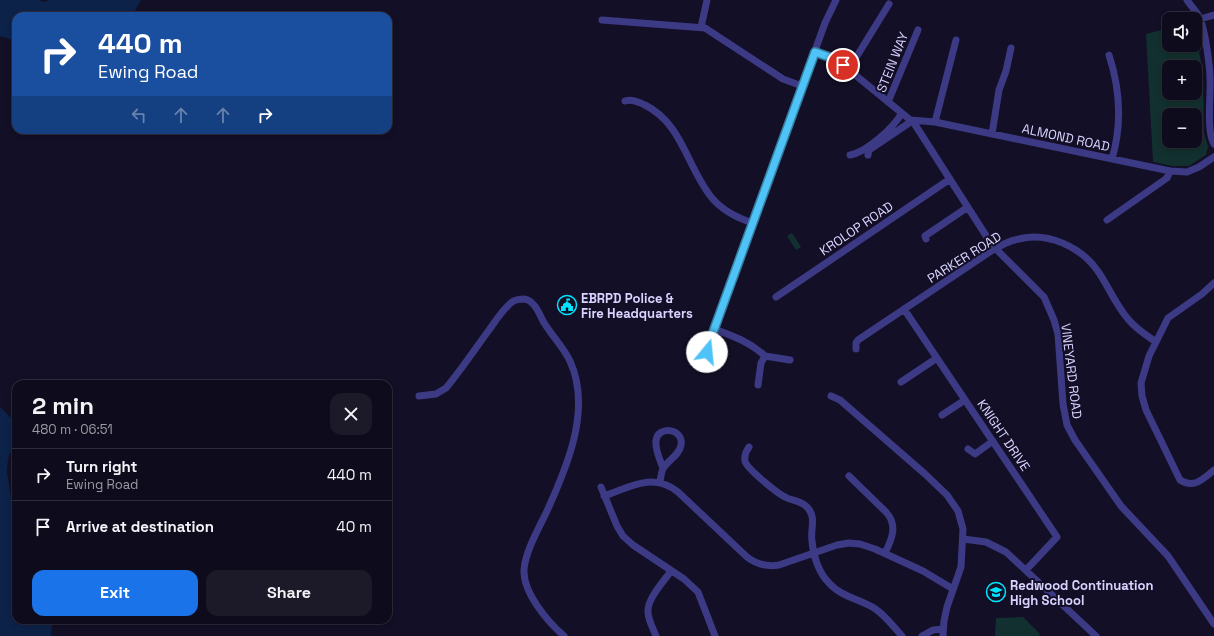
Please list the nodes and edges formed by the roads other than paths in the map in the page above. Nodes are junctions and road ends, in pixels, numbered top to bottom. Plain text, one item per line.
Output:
1 (707, 0) edge
2 (836, 0) edge
3 (1187, 0) edge
4 (889, 4) dead end
5 (889, 12) dead end
6 (1195, 12) edge
7 (1214, 15) edge
8 (1202, 18) edge
9 (602, 20) dead end
10 (701, 27) junction
11 (1202, 29) edge
12 (918, 30) dead end
13 (956, 40) dead end
14 (1011, 48) dead end
15 (815, 52) junction
16 (1109, 55) dead end
17 (850, 70) junction
18 (802, 86) junction
19 (624, 101) dead end
20 (1212, 101) edge
21 (888, 102) junction
22 (902, 113) junction
23 (911, 120) junction
24 (934, 122) junction
25 (992, 134) junction
26 (1214, 144) edge
27 (850, 155) dead end
28 (868, 155) dead end
29 (1214, 157) edge
30 (1112, 159) junction
31 (1170, 172) junction
32 (950, 179) junction
33 (968, 207) junction
34 (1106, 220) dead end
35 (753, 223) junction
36 (926, 239) dead end
37 (996, 248) junction
38 (1214, 283) edge
39 (776, 297) dead end
40 (904, 309) junction
41 (714, 330) junction
42 (1156, 342) junction
43 (856, 349) dead end
44 (707, 356) dead end
45 (765, 356) junction
46 (937, 358) junction
47 (790, 360) dead end
48 (900, 382) dead end
49 (758, 385) dead end
50 (419, 396) dead end
51 (831, 396) dead end
52 (965, 400) junction
53 (942, 415) dead end
54 (993, 441) junction
55 (749, 447) dead end
56 (968, 449) dead end
57 (663, 468) junction
58 (1214, 470) edge
59 (848, 476) dead end
60 (660, 482) junction
61 (600, 487) dead end
62 (604, 496) junction
63 (963, 539) junction
64 (814, 553) junction
65 (884, 553) junction
66 (1026, 570) junction
67 (671, 571) junction
68 (953, 589) junction
69 (1214, 624) edge
70 (943, 632) edge
71 (564, 636) edge
72 (656, 636) edge
73 (716, 636) edge
74 (902, 636) edge
75 (922, 636) edge
76 (1096, 636) edge

1 - 10 street
2 - 15 street
3 - 6 street
4 - 17 street
5 - 17 street
7 - 8 street
9 - 10 street
10 - 18 street
11 - 20 street
12 - 21 street, STEIN WAY
13 - 24 street
14 - 25 street
15 - 17 street, VINEYARD ROAD
15 - 18 street
16 - 30 street
17 - 21 street, VINEYARD ROAD
18 - 35 street
19 - 35 street
20 - 26 street
21 - 22 street, VINEYARD ROAD
22 - 23 street, VINEYARD ROAD
22 - 27 street
23 - 24 street, ALMOND ROAD
23 - 28 street
23 - 32 street, VINEYARD ROAD
24 - 25 street, ALMOND ROAD
25 - 30 street, ALMOND ROAD
29 - 31 street, ALMOND ROAD
30 - 31 street, ALMOND ROAD
31 - 34 street
32 - 33 street, VINEYARD ROAD
32 - 39 street, KROLOP ROAD
33 - 36 street
33 - 37 street, VINEYARD ROAD
35 - 41 street
37 - 40 street, PARKER ROAD
37 - 42 street, PARKER ROAD
37 - 69 street, VINEYARD ROAD
38 - 42 street
40 - 43 street, PARKER ROAD
40 - 46 street, KNIGHT DRIVE
41 - 44 street
41 - 45 street
42 - 58 street
45 - 47 street
45 - 49 street
46 - 48 street
46 - 52 street, KNIGHT DRIVE
50 - 71 street
51 - 63 street
52 - 53 street
52 - 54 street, KNIGHT DRIVE
54 - 56 street
54 - 66 street, KNIGHT DRIVE
55 - 64 street
57 - 57 street
57 - 60 street
59 - 65 street
60 - 62 street
60 - 64 street
61 - 62 street
62 - 67 street
63 - 66 street
63 - 68 street
64 - 65 street
64 - 74 street
65 - 68 street
66 - 76 street
67 - 72 street
67 - 73 street
68 - 70 street
70 - 75 street

